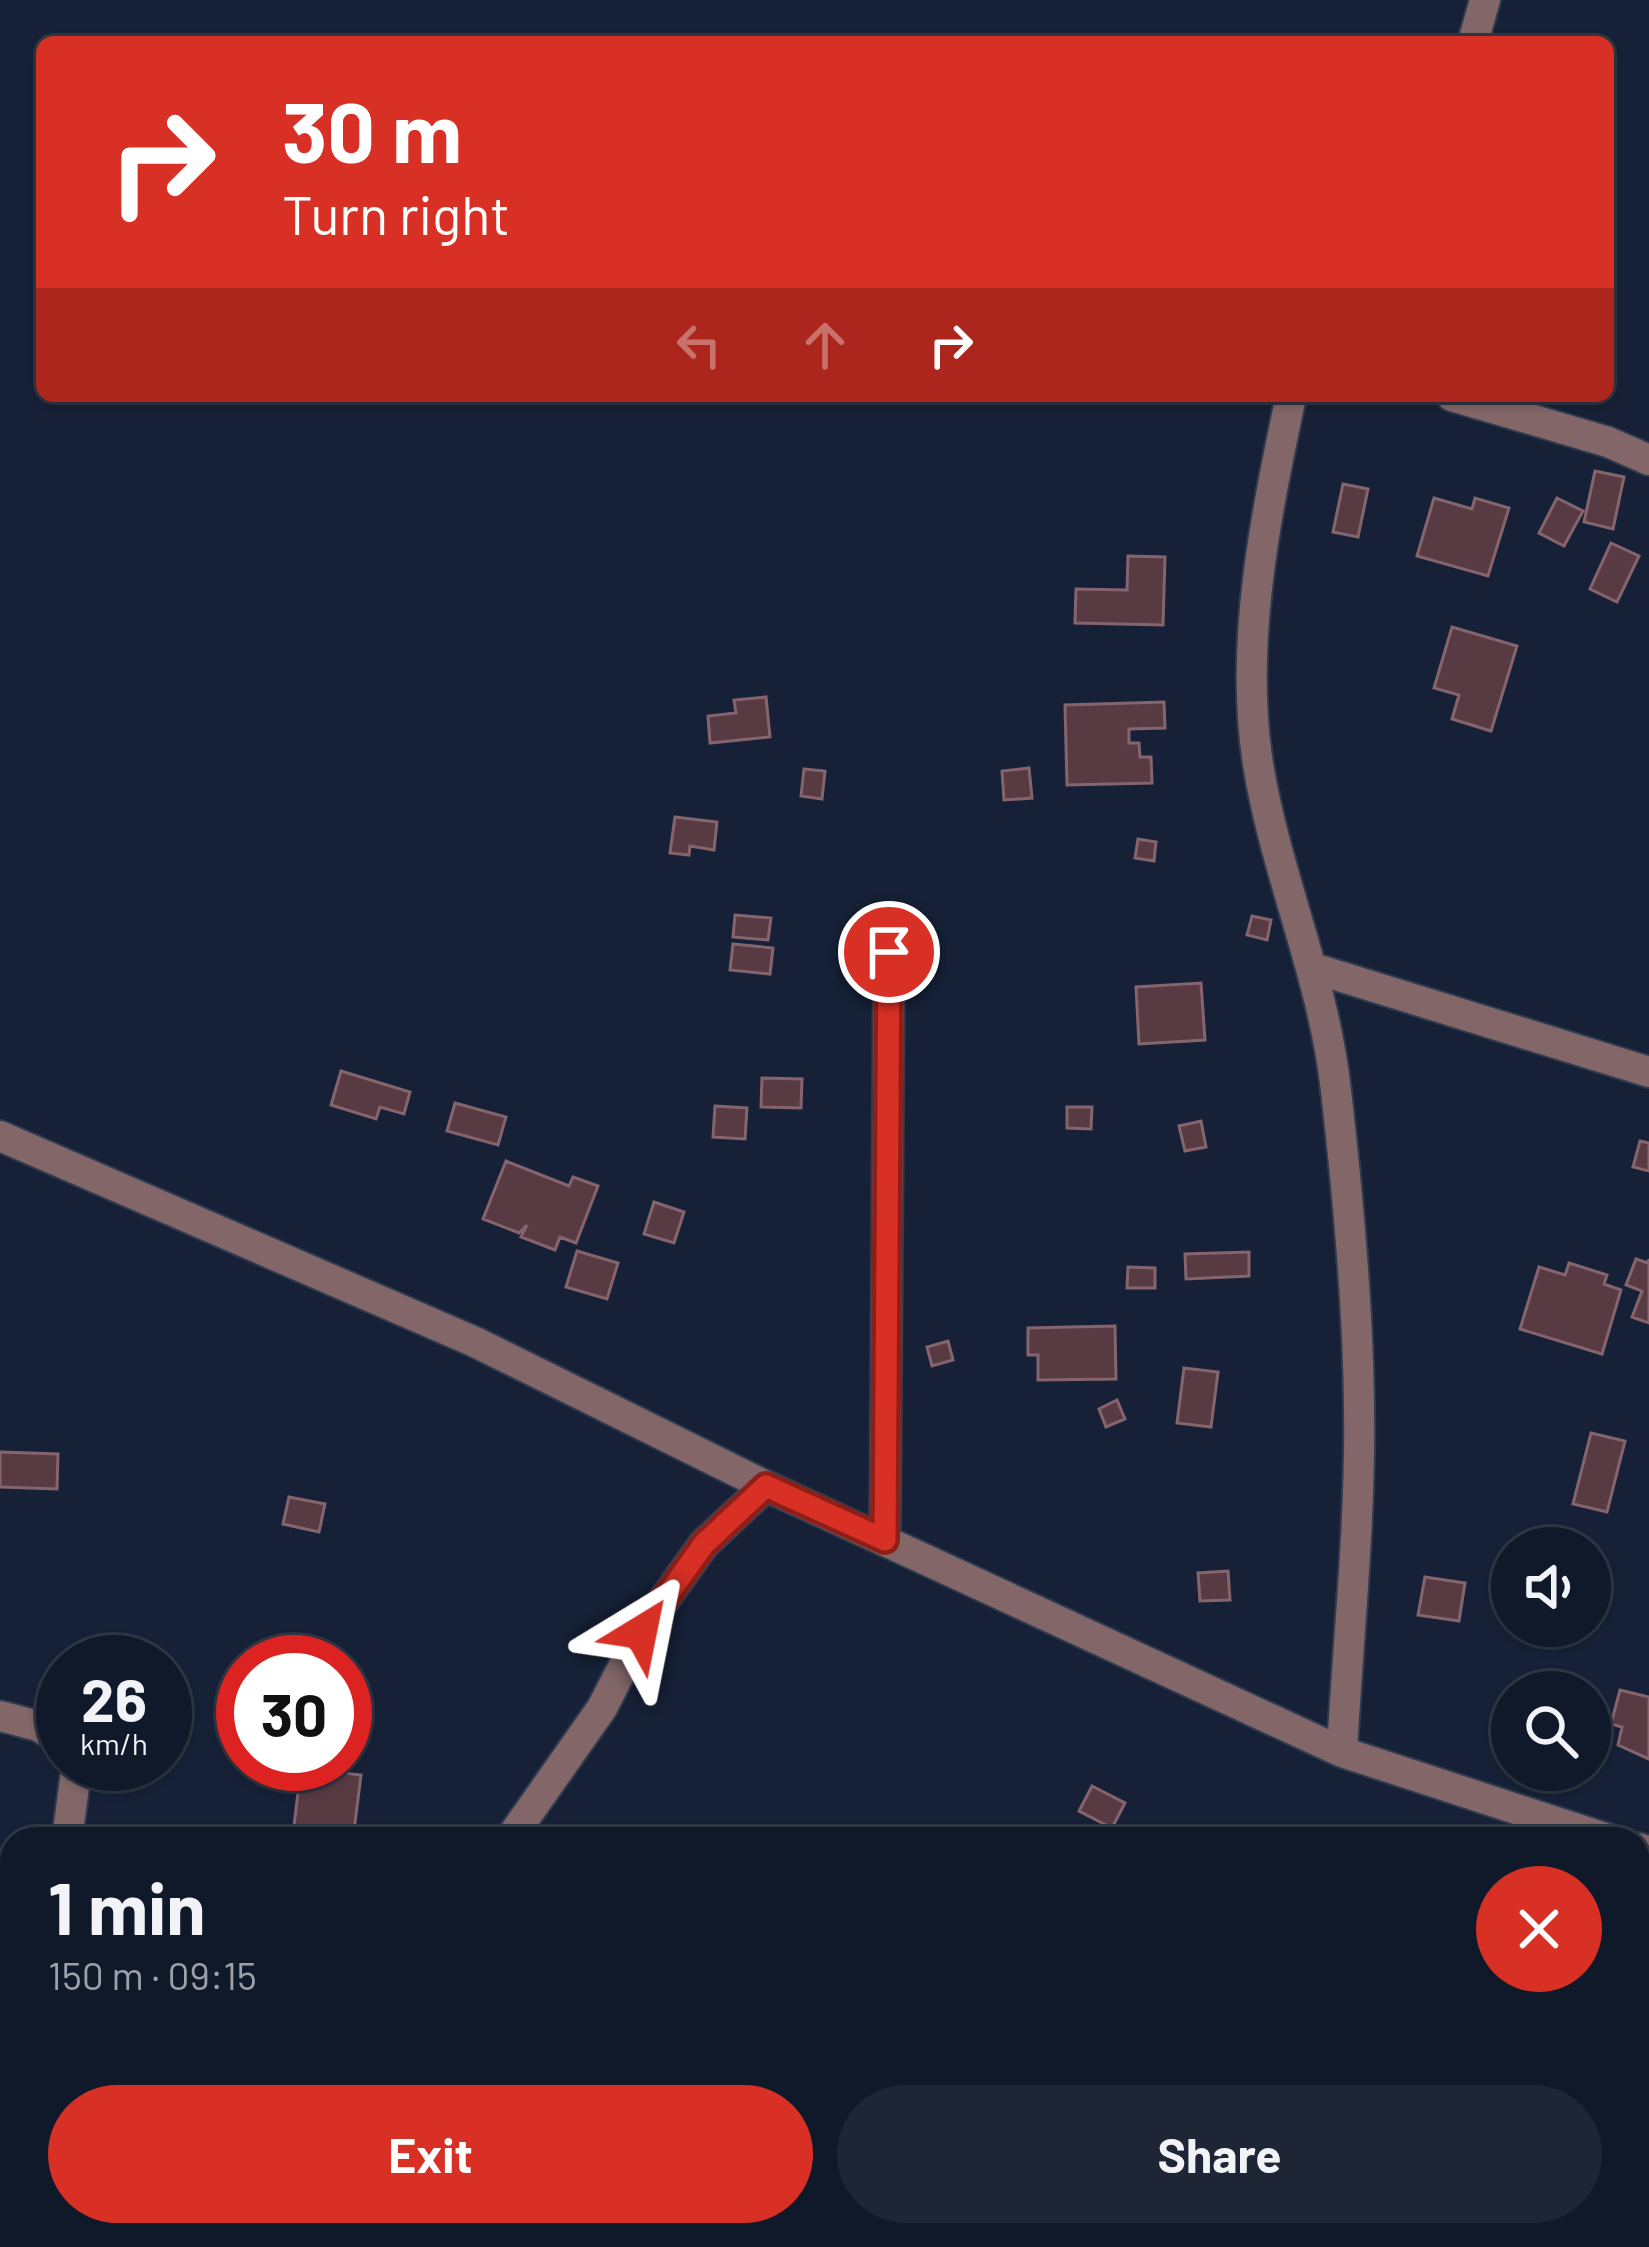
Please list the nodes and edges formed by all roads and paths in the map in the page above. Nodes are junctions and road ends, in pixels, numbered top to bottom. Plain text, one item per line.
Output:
1 (1485, 0) edge
2 (1475, 36) edge
3 (1290, 402) edge
4 (1472, 402) edge
5 (1649, 460) edge
6 (889, 952) dead end
7 (1313, 968) junction
8 (1649, 1072) edge
9 (0, 1136) edge
10 (766, 1486) junction
11 (885, 1540) junction
12 (0, 1716) edge
13 (36, 1725) edge
14 (1342, 1752) junction
15 (74, 1791) edge
16 (69, 1827) edge
17 (518, 1827) edge
18 (1571, 1827) edge

1 - 2 street
3 - 7 street
4 - 5 street
6 - 11 street
7 - 8 street
7 - 14 street
9 - 10 street
10 - 11 street
10 - 17 street
11 - 14 street
12 - 13 street
14 - 18 street
15 - 16 street

